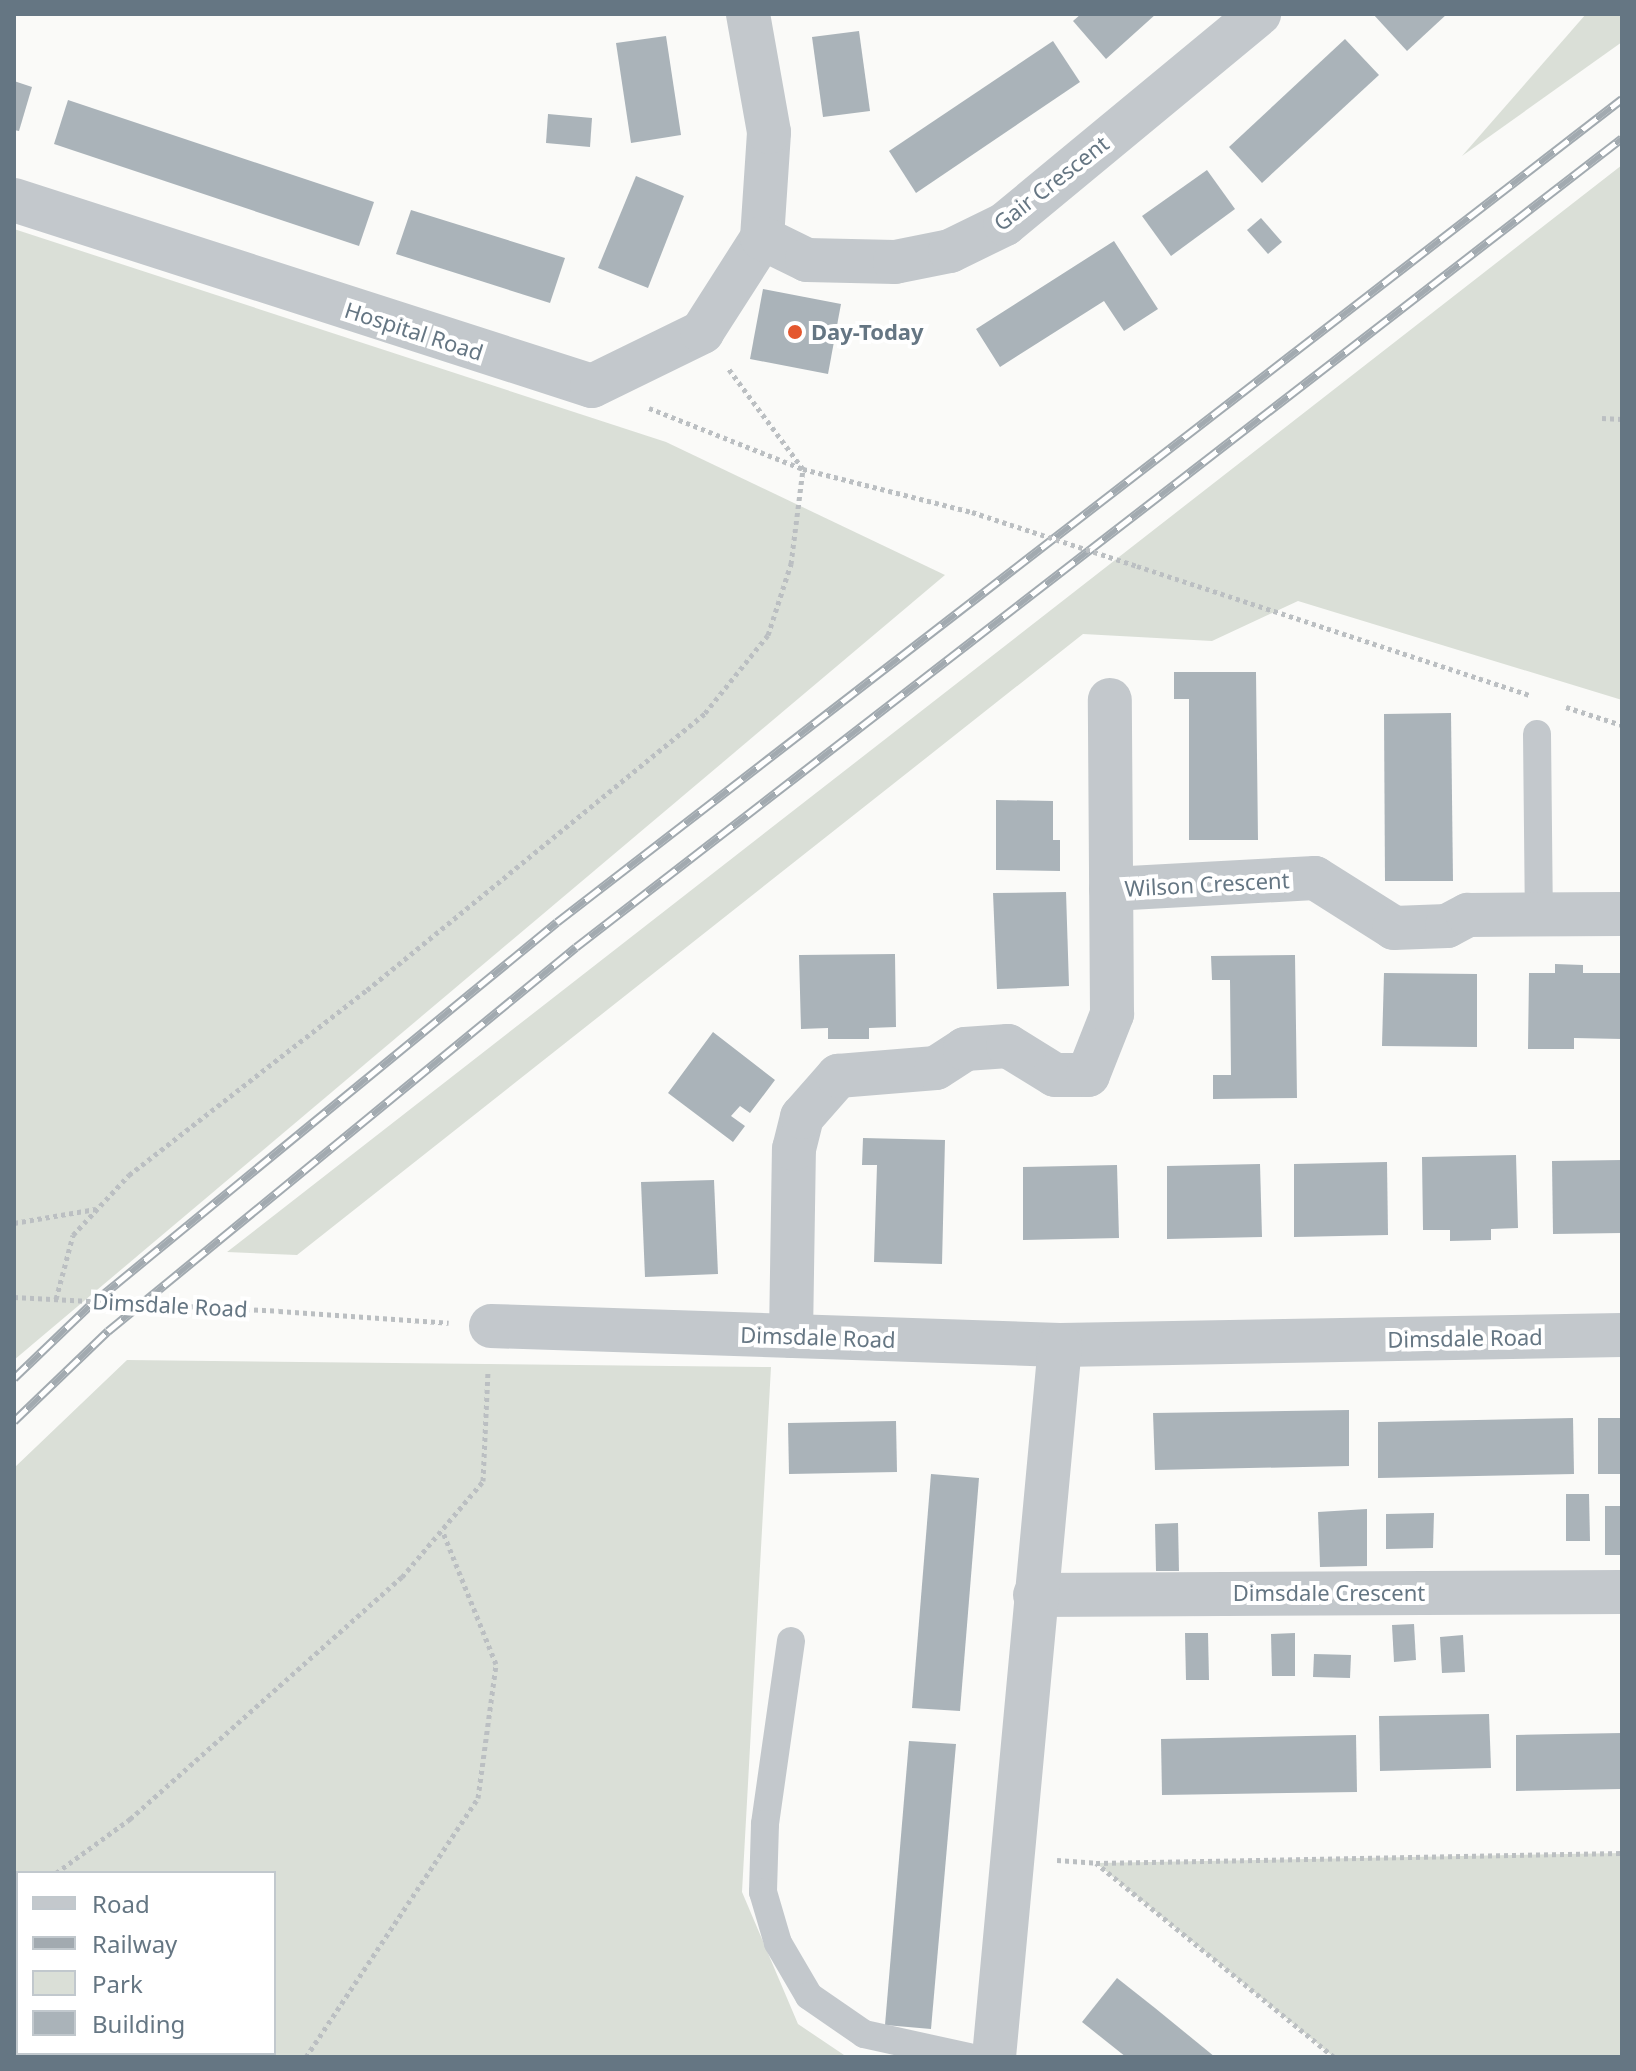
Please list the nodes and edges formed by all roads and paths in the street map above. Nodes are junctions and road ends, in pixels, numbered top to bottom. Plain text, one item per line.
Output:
1 (748, 14) edge
2 (1259, 14) edge
3 (14, 200) edge
4 (762, 238) junction
5 (702, 332) junction
6 (592, 386) junction
7 (1602, 418) dead end
8 (1622, 419) edge
9 (803, 469) junction
10 (1534, 697) dead end
11 (1110, 700) dead end
12 (1563, 706) dead end
13 (1622, 725) edge
14 (1537, 734) dead end
15 (1111, 889) junction
16 (1622, 914) edge
17 (1539, 915) junction
18 (97, 1209) junction
19 (14, 1223) edge
20 (14, 1297) edge
21 (56, 1299) junction
22 (491, 1326) junction
23 (1622, 1335) edge
24 (791, 1336) junction
25 (1060, 1345) junction
26 (442, 1530) junction
27 (1622, 1592) edge
28 (1035, 1595) junction
29 (791, 1641) dead end
30 (1622, 1853) edge
31 (59, 1871) edge
32 (306, 2057) edge
33 (969, 2057) edge
34 (994, 2057) edge
35 (1334, 2057) edge

1 - 4 street
2 - 4 street, Gair Crescent
3 - 6 street, Hospital Road
4 - 5 street
5 - 6 street
5 - 9 path
6 - 9 path
7 - 8 path
9 - 10 path, bridge
9 - 18 path
11 - 15 street, Wilson Crescent
12 - 13 path
14 - 17 lane
15 - 17 street, Wilson Crescent
15 - 24 street, Wilson Crescent
16 - 17 street, Wilson Crescent
18 - 19 path
18 - 21 path
20 - 21 path, Dimsdale Road, bridge
21 - 22 path, Dimsdale Road, bridge
22 - 24 street, Dimsdale Road
22 - 26 path
23 - 25 street, Dimsdale Road
24 - 25 street, Dimsdale Road
25 - 28 street
26 - 31 path
26 - 32 path
27 - 28 street, Dimsdale Crescent
28 - 34 street
29 - 33 lane
30 - 35 path

